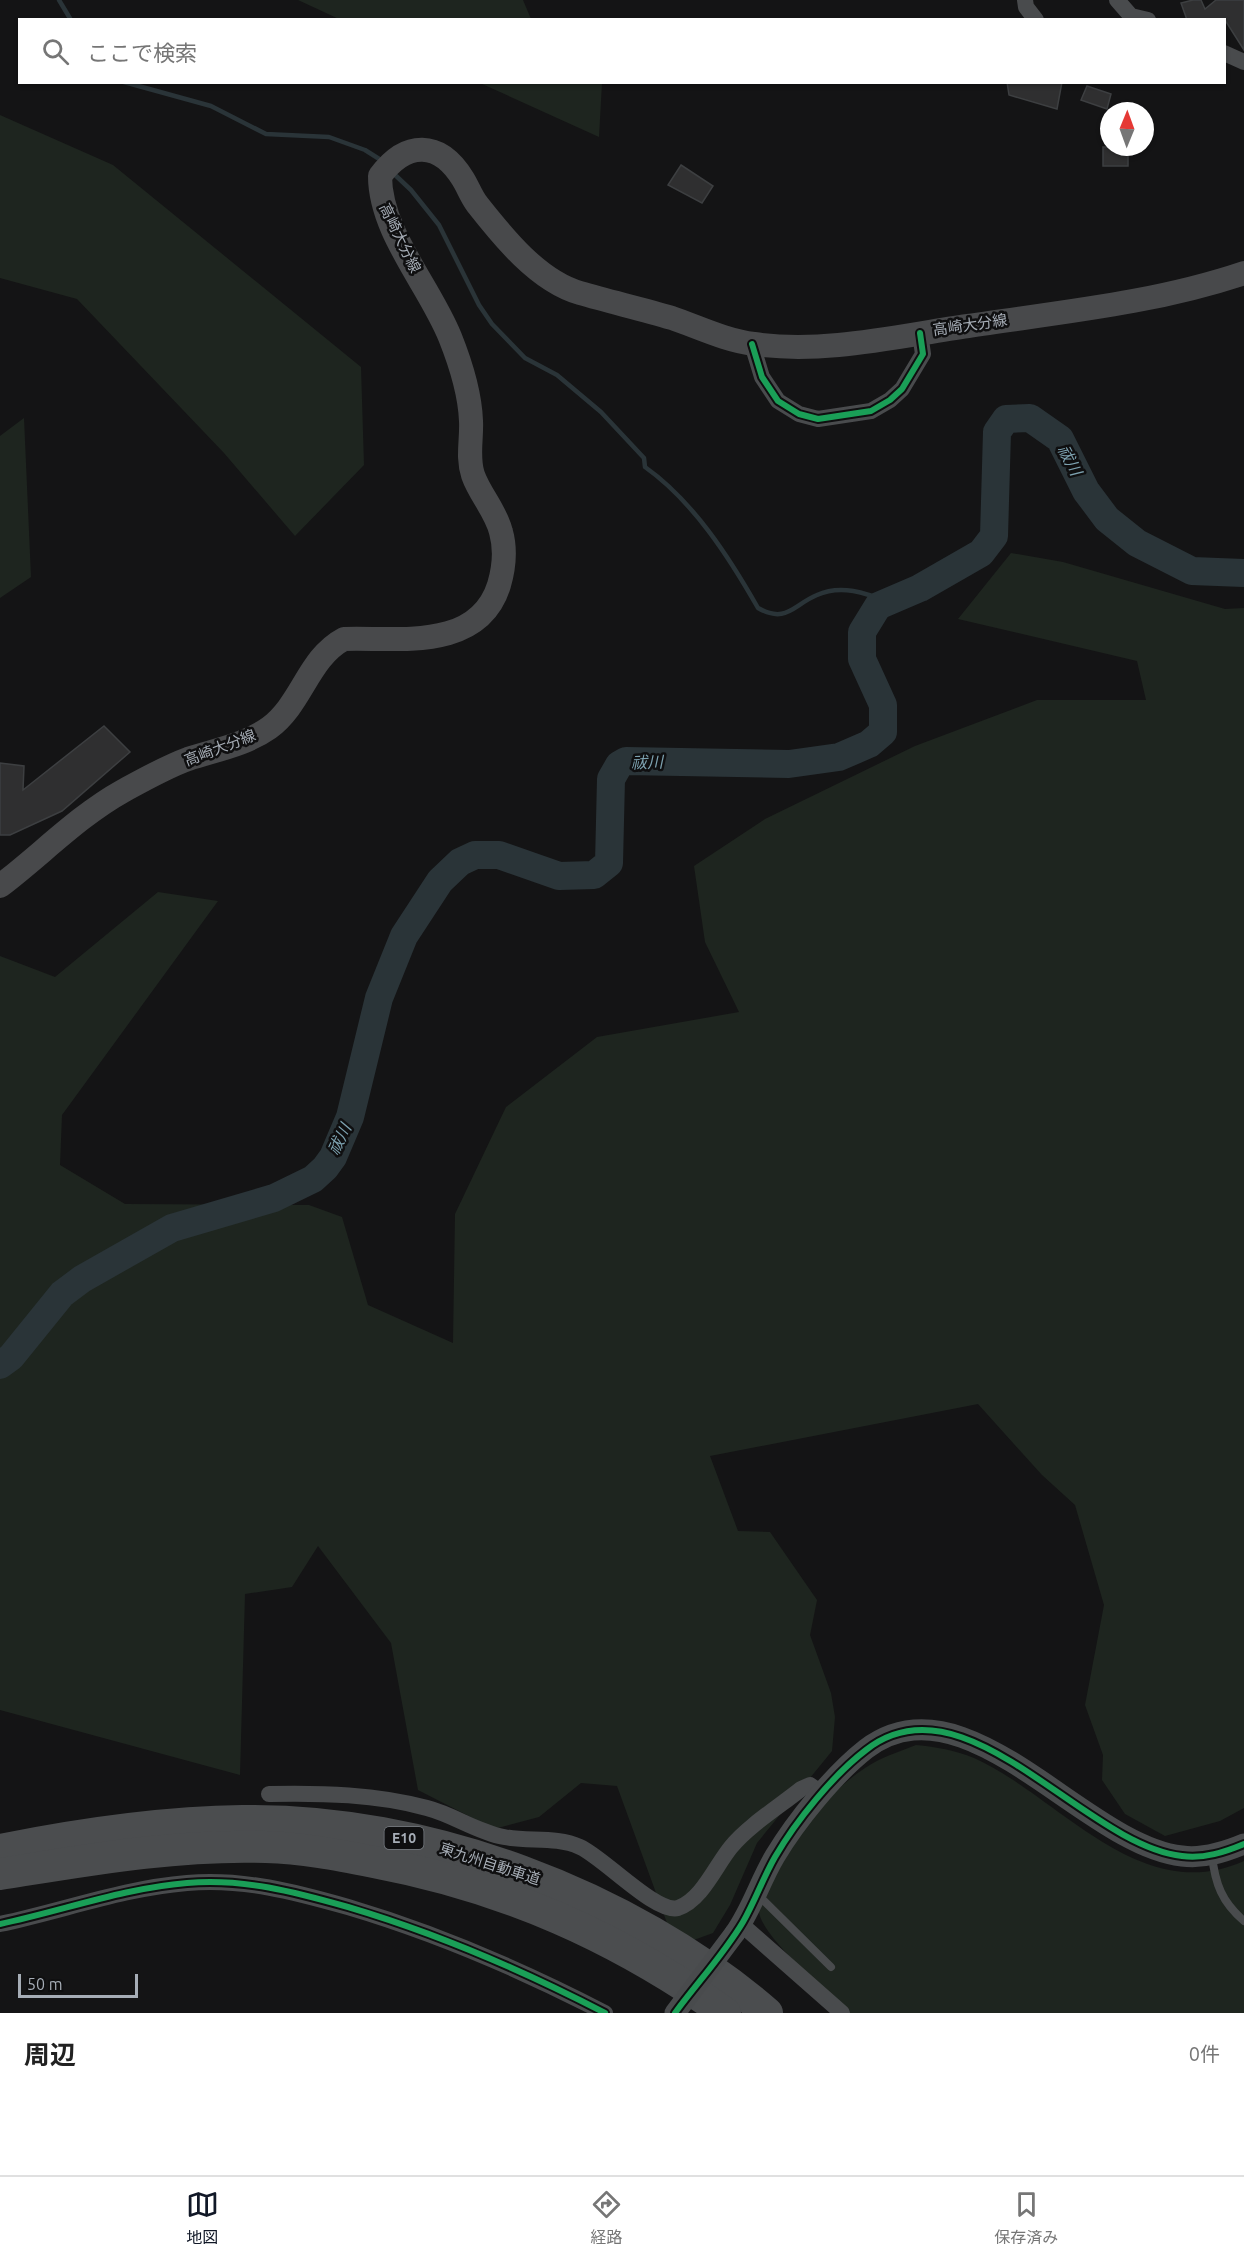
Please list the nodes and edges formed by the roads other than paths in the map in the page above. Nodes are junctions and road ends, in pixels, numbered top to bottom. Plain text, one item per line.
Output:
1 (1025, 0) edge
2 (1117, 0) edge
3 (1034, 18) edge
4 (1136, 18) edge
5 (1226, 55) edge
6 (1244, 62) edge
7 (1244, 273) edge
8 (920, 333) junction
9 (752, 344) junction
10 (0, 886) edge
11 (269, 1794) dead end
12 (823, 1794) junction
13 (1244, 1844) edge
14 (0, 1850) edge
15 (1212, 1855) junction
16 (0, 1874) edge
17 (756, 1893) junction
18 (1244, 1922) edge
19 (0, 1924) edge
20 (738, 1928) junction
21 (831, 1967) dead end
22 (605, 2013) edge
23 (675, 2013) edge
24 (725, 2013) edge
25 (767, 2013) edge
26 (842, 2013) edge

1 - 3 street
2 - 4 street
5 - 6 street
7 - 8 main road, 高崎大分線
8 - 9 main road, 高崎大分線
8 - 9 street
9 - 10 main road, 高崎大分線
11 - 12 street
12 - 15 street
12 - 17 street
13 - 15 street
14 - 25 highway, 東九州自動車道 / E10
15 - 18 lane
16 - 24 highway, 東九州自動車道 / E10
17 - 20 street
17 - 21 lane
19 - 22 street
20 - 23 street, bridge
20 - 26 street

